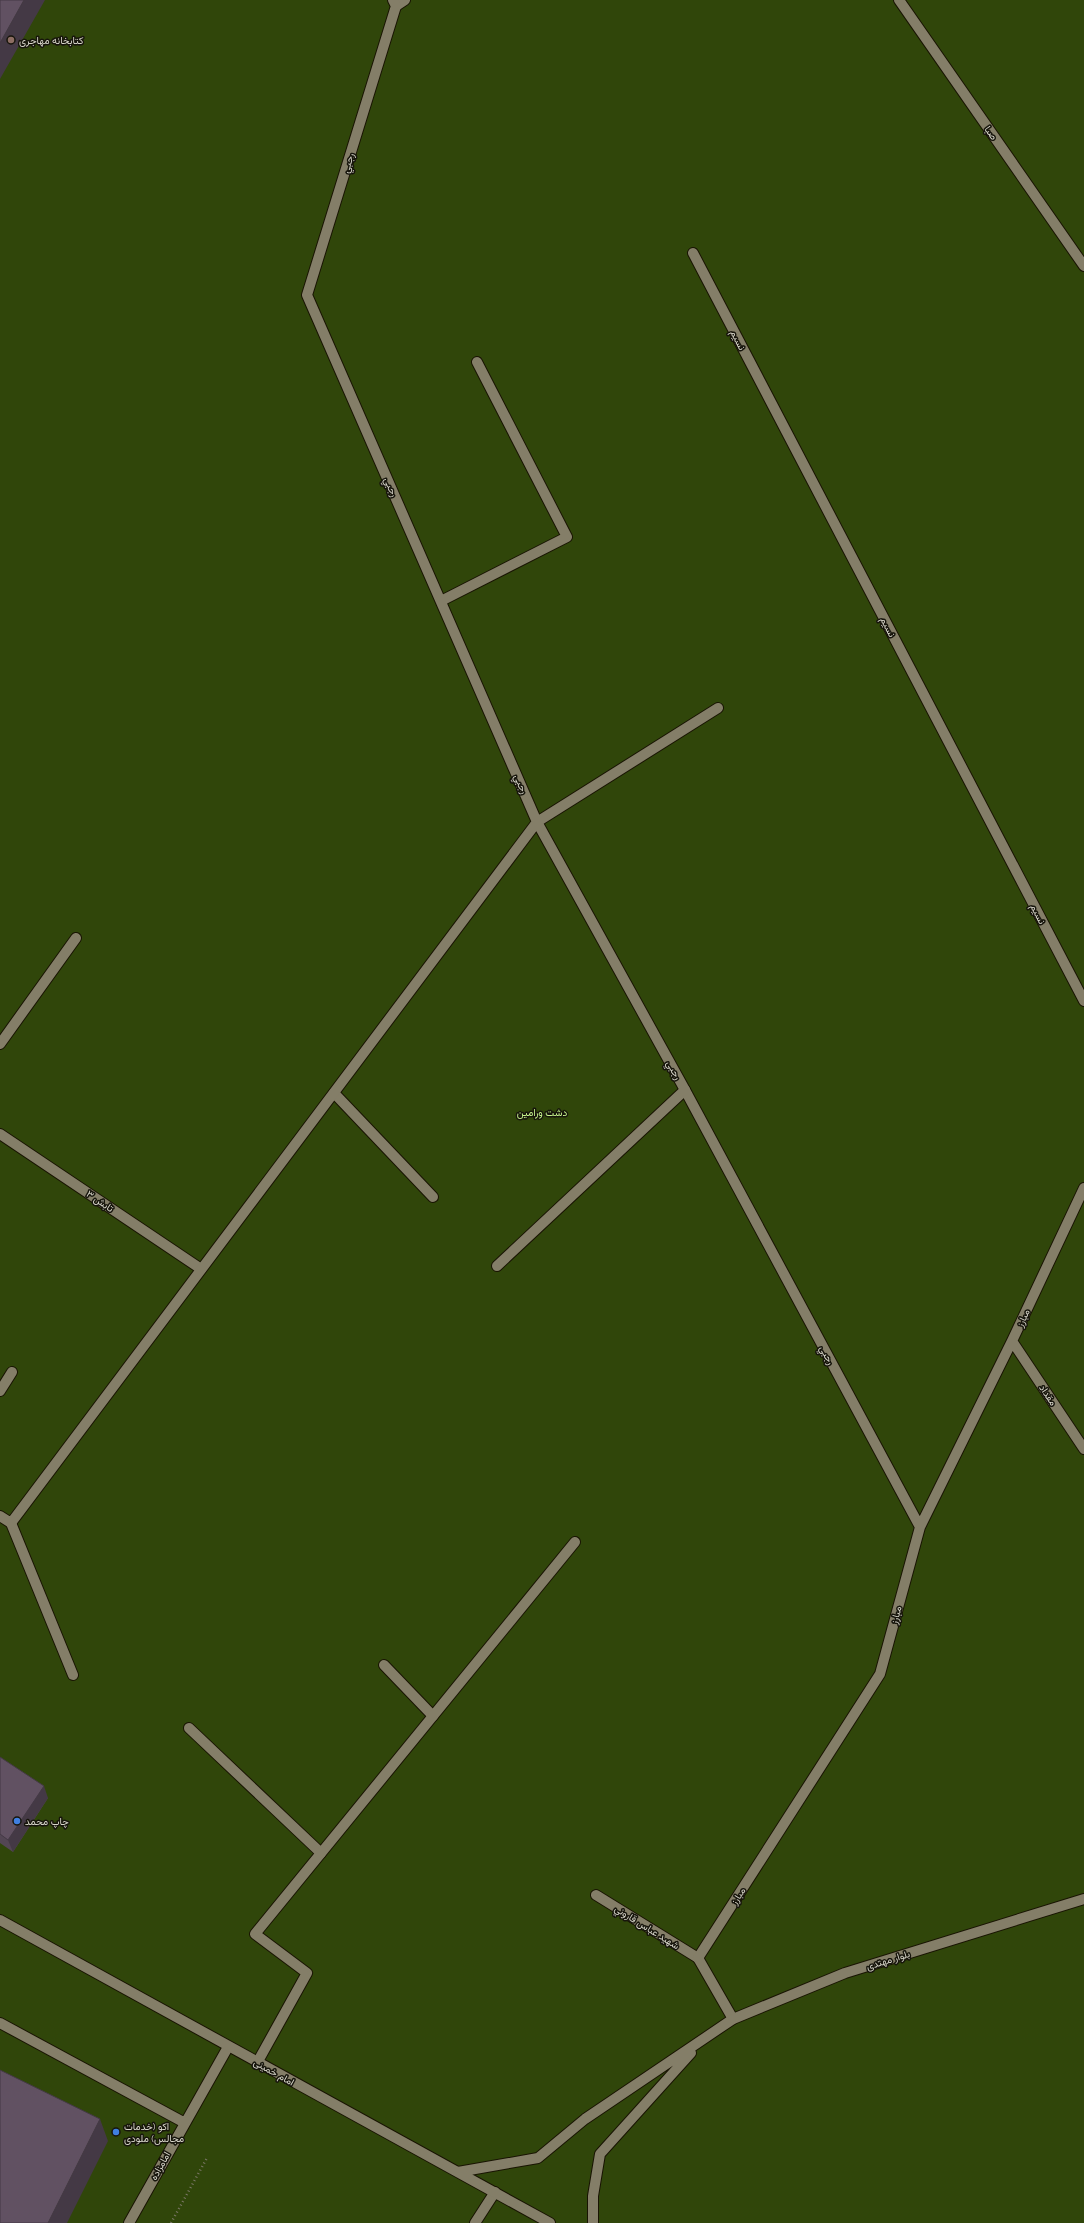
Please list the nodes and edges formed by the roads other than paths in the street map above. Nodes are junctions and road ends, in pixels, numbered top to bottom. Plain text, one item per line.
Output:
1 (405, 0) edge
2 (898, 0) edge
3 (395, 3) edge
4 (693, 253) dead end
5 (1084, 266) edge
6 (477, 362) dead end
7 (441, 601) junction
8 (718, 708) dead end
9 (537, 822) junction
10 (76, 938) dead end
11 (1084, 1001) edge
12 (0, 1044) edge
13 (685, 1090) junction
14 (334, 1093) junction
15 (0, 1134) edge
16 (1084, 1188) edge
17 (433, 1197) dead end
18 (497, 1266) dead end
19 (201, 1269) junction
20 (1012, 1341) junction
21 (12, 1372) dead end
22 (0, 1391) edge
23 (1084, 1449) edge
24 (0, 1516) edge
25 (11, 1523) junction
26 (920, 1527) junction
27 (575, 1542) dead end
28 (384, 1665) dead end
29 (74, 1675) dead end
30 (433, 1716) junction
31 (189, 1728) dead end
32 (321, 1853) junction
33 (596, 1895) dead end
34 (1084, 1899) edge
35 (0, 1920) edge
36 (698, 1958) junction
37 (733, 2019) junction
38 (0, 2023) edge
39 (702, 2041) junction
40 (228, 2047) junction
41 (257, 2063) junction
42 (185, 2123) junction
43 (458, 2172) junction
44 (495, 2192) junction
45 (129, 2223) edge
46 (475, 2223) edge
47 (550, 2223) edge
48 (593, 2223) edge

1 - 3 street
2 - 5 street, صبا
3 - 7 street, رجبي
4 - 11 street, نسيم
6 - 7 street
7 - 9 street, رجبي
8 - 9 street
9 - 13 street, رجبي
9 - 14 street
10 - 12 street
13 - 18 street
13 - 26 street, رجبي
14 - 17 street
14 - 19 street
15 - 19 street, تابش ۳
16 - 20 street, مبارز
19 - 25 street
20 - 23 street, مقداد
20 - 26 street, مبارز
21 - 22 street
24 - 25 street
25 - 29 street
26 - 36 street, مبارز
27 - 30 street
28 - 30 street
30 - 32 street
31 - 32 street
32 - 41 street
33 - 36 street, شهيد عباس قاروني
34 - 37 street, بلوار مهتدی
35 - 40 street, امام خمینی
36 - 37 street
37 - 39 street, بلوار مهتدی
38 - 42 street
39 - 43 street
39 - 48 street
40 - 41 street, امام خمینی
40 - 42 street, امامزاده
41 - 43 street, امام خمینی
42 - 45 street, امامزاده
43 - 44 street, امام خمینی
44 - 46 street
44 - 47 street, امام خمینی

